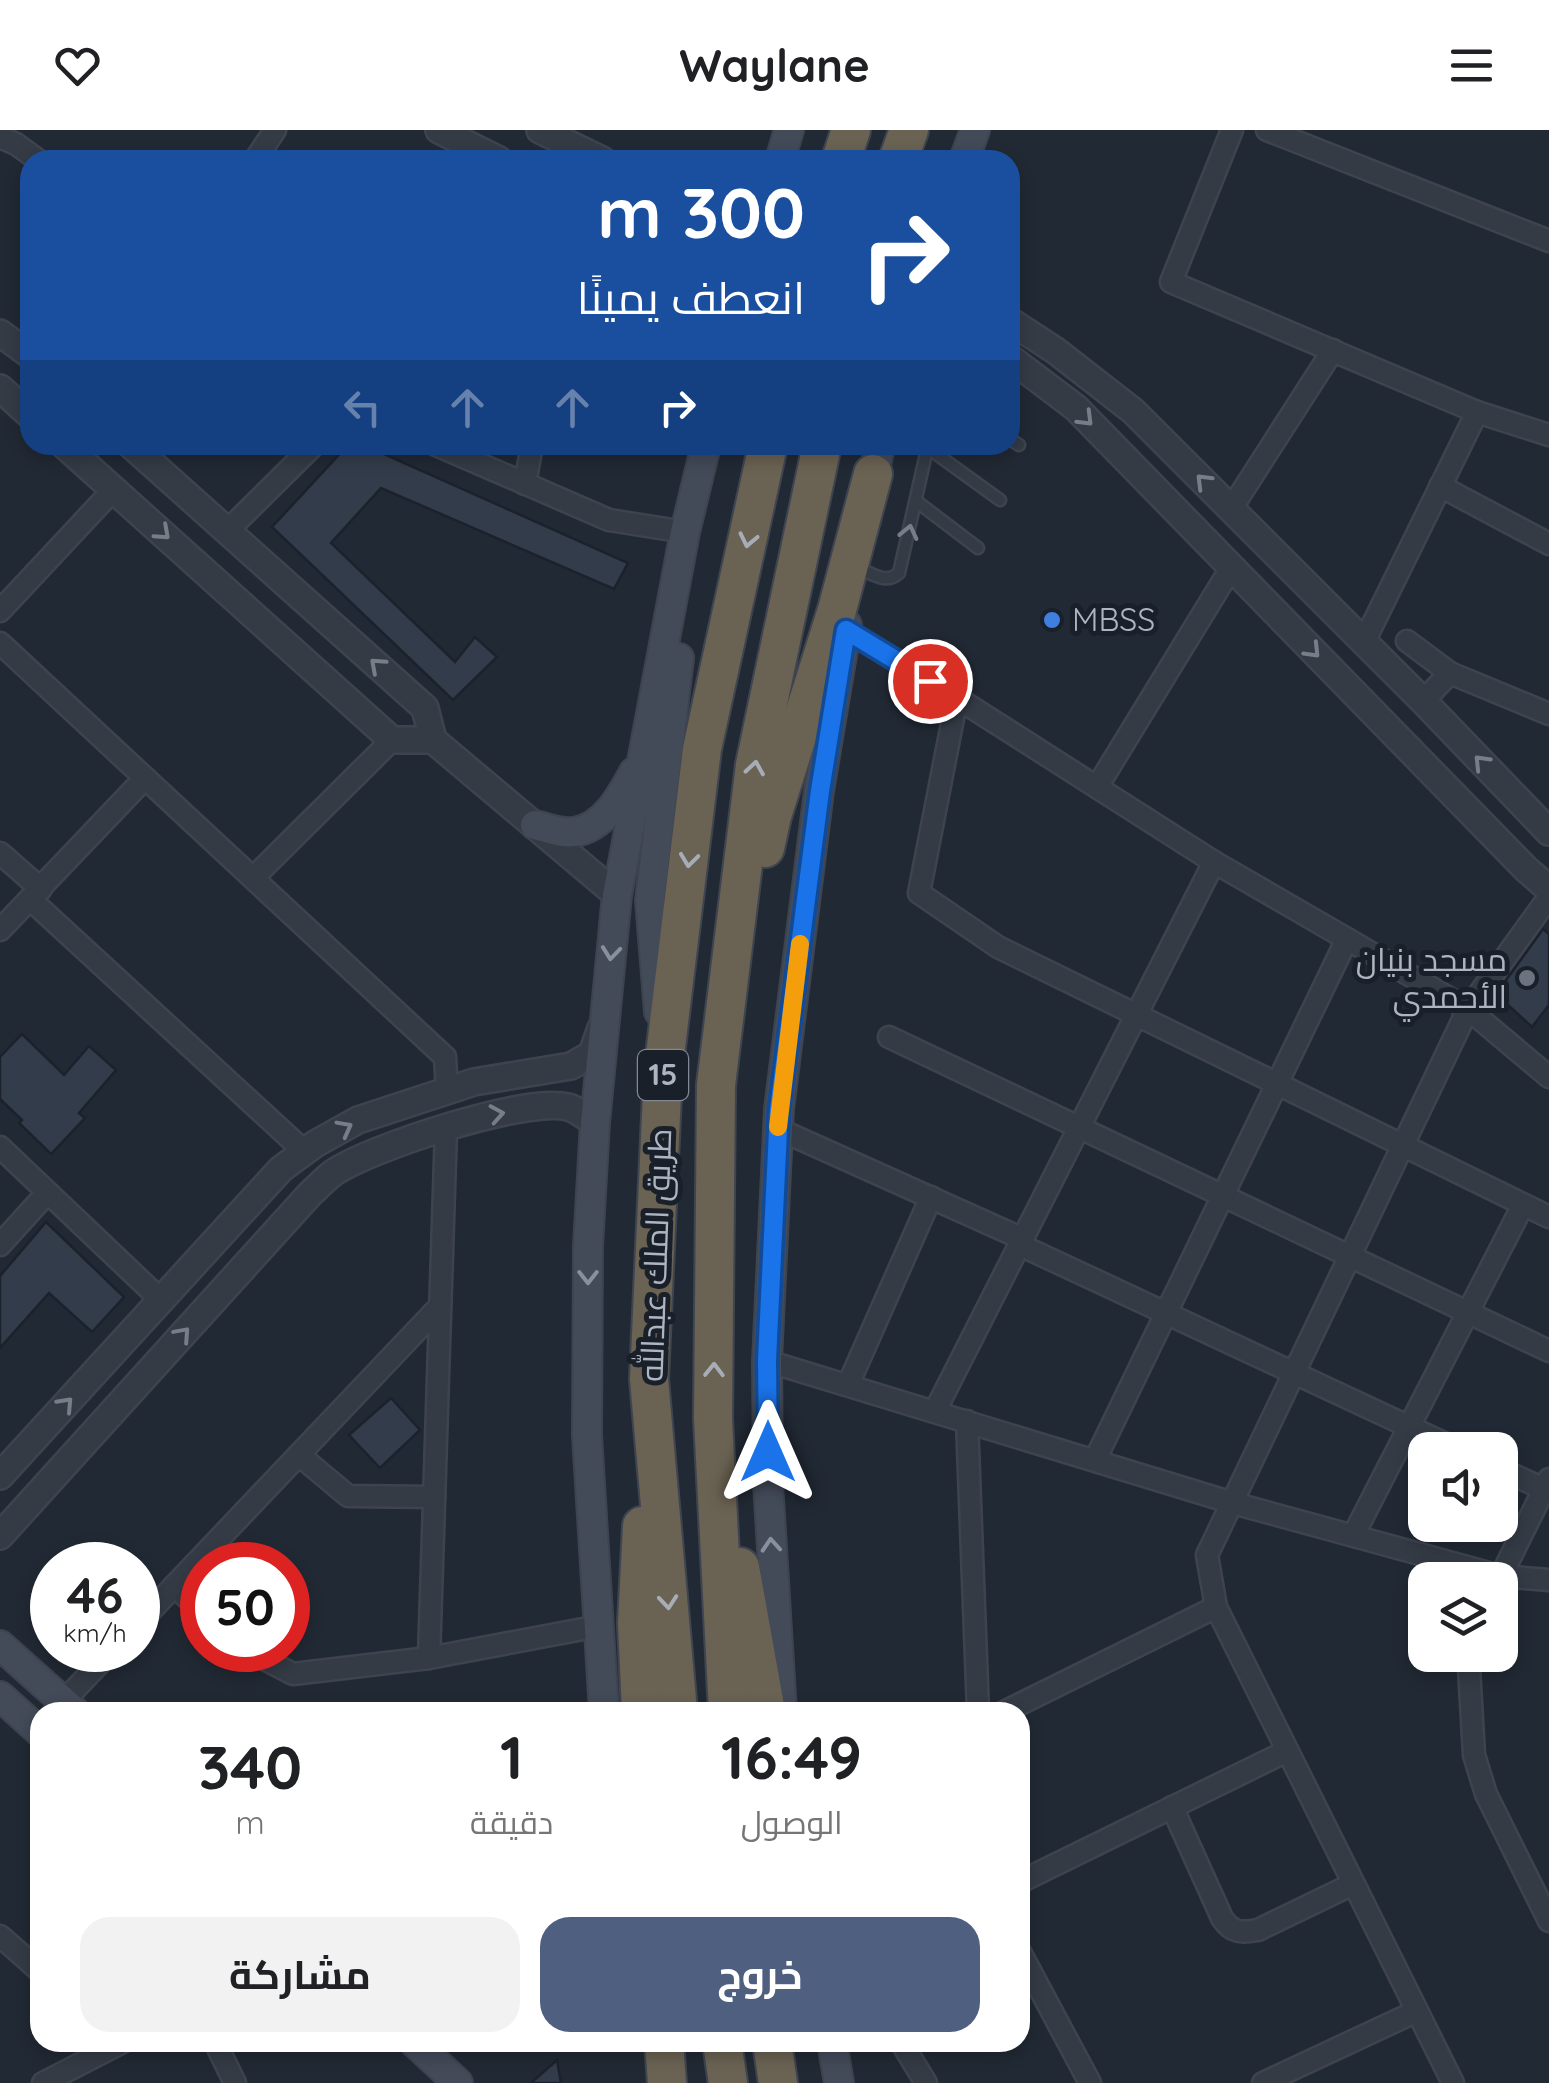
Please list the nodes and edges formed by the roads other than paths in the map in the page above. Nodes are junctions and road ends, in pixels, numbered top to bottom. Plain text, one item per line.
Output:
1 (439, 130) edge
2 (540, 130) edge
3 (1232, 130) edge
4 (1267, 130) edge
5 (0, 138) edge
6 (24, 150) edge
7 (479, 150) edge
8 (581, 150) edge
9 (1549, 241) edge
10 (1020, 328) edge
11 (0, 332) edge
12 (20, 347) edge
13 (1333, 350) junction
14 (1063, 356) junction
15 (1020, 366) edge
16 (1042, 383) junction
17 (0, 388) edge
18 (20, 406) edge
19 (1477, 412) junction
20 (1549, 435) edge
21 (75, 455) edge
22 (142, 455) edge
23 (304, 455) edge
24 (459, 455) edge
25 (530, 455) edge
26 (703, 455) edge
27 (766, 455) edge
28 (820, 455) edge
29 (926, 455) edge
30 (939, 455) edge
31 (877, 460) edge
32 (525, 484) junction
33 (1440, 486) junction
34 (114, 489) junction
35 (1000, 500) dead end
36 (916, 501) junction
37 (1231, 509) junction
38 (227, 531) junction
39 (684, 532) junction
40 (1549, 544) edge
41 (978, 548) dead end
42 (857, 567) junction
43 (1232, 568) junction
44 (0, 611) edge
45 (846, 630) junction
46 (1406, 641) dead end
47 (1364, 642) junction
48 (0, 643) edge
49 (1450, 673) junction
50 (958, 698) junction
51 (1422, 701) junction
52 (1549, 714) edge
53 (392, 740) junction
54 (434, 740) junction
55 (642, 758) junction
56 (145, 778) junction
57 (1097, 787) junction
58 (535, 825) junction
59 (1549, 832) edge
60 (0, 853) edge
61 (1214, 862) junction
62 (253, 878) junction
63 (1549, 889) edge
64 (36, 894) junction
65 (617, 895) junction
66 (1549, 897) edge
67 (0, 930) edge
68 (1347, 939) junction
69 (1468, 1009) junction
70 (1136, 1015) junction
71 (604, 1021) junction
72 (890, 1037) dead end
73 (663, 1072) junction
74 (1549, 1078) edge
75 (1276, 1084) junction
76 (716, 1085) junction
77 (447, 1091) junction
78 (595, 1123) junction
79 (446, 1128) junction
80 (778, 1128) junction
81 (1079, 1128) junction
82 (0, 1146) edge
83 (1402, 1146) junction
84 (304, 1152) junction
85 (47, 1194) junction
86 (1222, 1196) junction
87 (931, 1198) junction
88 (1523, 1205) junction
89 (1549, 1217) edge
90 (1021, 1242) junction
91 (0, 1245) edge
92 (1350, 1256) junction
93 (162, 1300) junction
94 (440, 1306) junction
95 (1166, 1313) junction
96 (1468, 1313) junction
97 (1549, 1352) edge
98 (767, 1360) junction
99 (1295, 1373) junction
100 (649, 1378) junction
101 (848, 1385) junction
102 (936, 1411) junction
103 (713, 1419) junction
104 (967, 1421) junction
105 (1409, 1426) junction
106 (1422, 1432) edge
107 (299, 1455) junction
108 (1095, 1460) junction
109 (1518, 1475) edge
110 (0, 1476) edge
111 (1546, 1484) edge
112 (434, 1496) junction
113 (1233, 1503) junction
114 (0, 1536) edge
115 (1353, 1536) junction
116 (1443, 1562) edge
117 (1507, 1562) edge
118 (1518, 1579) edge
119 (1549, 1580) edge
120 (174, 1586) junction
121 (180, 1591) edge
122 (160, 1601) edge
123 (1216, 1607) junction
124 (599, 1626) junction
125 (0, 1645) edge
126 (429, 1658) junction
127 (95, 1672) edge
128 (310, 1672) edge
129 (1469, 1672) edge
130 (0, 1696) edge
131 (63, 1702) edge
132 (73, 1702) edge
133 (603, 1702) edge
134 (641, 1702) edge
135 (677, 1702) edge
136 (727, 1702) edge
137 (764, 1702) edge
138 (781, 1702) edge
139 (978, 1702) edge
140 (1024, 1702) edge
141 (30, 1723) edge
142 (1287, 1751) junction
143 (1172, 1807) junction
144 (1030, 1877) edge
145 (1353, 1884) junction
146 (1549, 1920) edge
147 (0, 1936) edge
148 (30, 1962) edge
149 (1030, 1971) edge
150 (1416, 2010) junction
151 (104, 2052) edge
152 (220, 2052) edge
153 (425, 2052) edge
154 (657, 2052) edge
155 (664, 2052) edge
156 (723, 2052) edge
157 (773, 2052) edge
158 (834, 2052) edge
159 (907, 2052) edge
160 (43, 2083) edge
161 (236, 2083) edge
162 (458, 2083) edge
163 (665, 2083) edge
164 (728, 2083) edge
165 (778, 2083) edge
166 (839, 2083) edge
167 (926, 2083) edge
168 (1090, 2083) edge
169 (1263, 2083) edge
170 (1452, 2083) edge

1 - 7 street
2 - 8 street
3 - 13 street
4 - 9 street
5 - 6 street
10 - 14 street
11 - 12 street
13 - 19 street
13 - 37 street
14 - 16 street
37 -> 14 street
15 - 16 street
16 -> 43 street
17 - 18 street
19 - 20 street
19 - 33 street
21 - 34 street
22 - 38 street
23 - 38 street
24 - 32 street
25 - 32 street
26 - 39 main road
27 -> 73 highway, طريق الملك عبدالله / 15
76 -> 28 highway, طريق الملك عبدالله / 15
29 - 36 lane
30 - 35 lane
31 - 42 main road
31 - 76 highway
32 - 39 street
33 - 40 street
33 - 47 street
34 - 44 street
34 -> 53 street
36 - 41 lane
42 -> 36 lane
37 - 47 street
54 -> 38 street
39 - 55 main road
39 - 73 main road
42 - 45 main road
43 - 57 street
43 -> 63 street
45 - 50 street
45 - 80 main road
46 - 49 street
47 - 51 street
48 - 56 street
49 - 51 street
49 - 52 street
50 - 57 street
50 - 70 street
59 -> 51 street
53 - 54 street
53 - 62 street
54 - 58 street
55 - 58 main road
55 - 65 main road
56 - 62 street
56 - 64 street
57 - 61 street
58 - 65 street
60 - 64 street
61 - 68 street
61 - 70 street
62 - 77 street
64 - 67 street
64 - 84 street
65 -> 71 main road
66 - 69 street
68 - 69 street
68 - 75 street
69 - 74 street
69 - 83 street
70 - 75 street
70 - 81 street
71 - 77 street
71 - 78 main road
72 - 81 street
73 - 100 highway, طريق الملك عبدالله / 15
75 - 83 street
75 - 86 street
103 -> 76 highway, طريق الملك عبدالله / 15
77 - 79 street
84 -> 77 street
79 -> 78 street
78 -> 124 main road
79 - 94 street
114 -> 79 street
80 - 87 street
80 - 98 main road
81 - 86 street
81 - 90 street
82 - 85 street
83 - 88 street
83 - 92 street
84 - 93 street
85 - 91 street
85 - 93 street
86 - 92 street
86 - 95 street
87 - 90 street
87 - 101 street
88 - 89 street
88 - 96 street
90 - 95 street
90 - 102 street
92 - 96 street
92 - 99 street
110 -> 93 street
94 - 107 street
94 - 112 street
95 - 99 street
95 - 108 street
96 - 97 street
96 - 105 street
98 - 101 street
138 -> 98 main road
99 - 105 street
99 - 113 street
100 - 134 highway
100 -> 135 highway, طريق الملك عبدالله / 15
101 - 102 street
102 - 104 street
103 - 136 highway, طريق الملك عبدالله / 15
103 - 137 highway
104 - 108 street
104 - 139 street
105 - 106 street
105 - 115 street
107 - 112 street
107 - 120 street
108 - 113 street
109 - 111 street
111 - 117 street
112 - 126 street
113 - 115 street
113 - 123 street
115 - 116 street
118 - 119 street
120 - 121 street
120 - 122 street
123 - 140 street
123 - 142 street
124 - 126 street
124 - 133 main road
125 - 131 main road
126 - 128 street
127 - 132 street
129 - 146 street
130 - 141 main road
142 - 143 street
142 - 145 street
143 - 144 street
143 - 145 street
145 - 150 street
147 - 148 street
149 - 168 street
150 - 169 street
150 - 170 street
151 - 160 street
152 - 161 street
153 - 162 main road
154 - 163 main road
155 - 163 highway
156 - 164 highway
157 - 165 highway
158 - 166 main road
159 - 167 street

